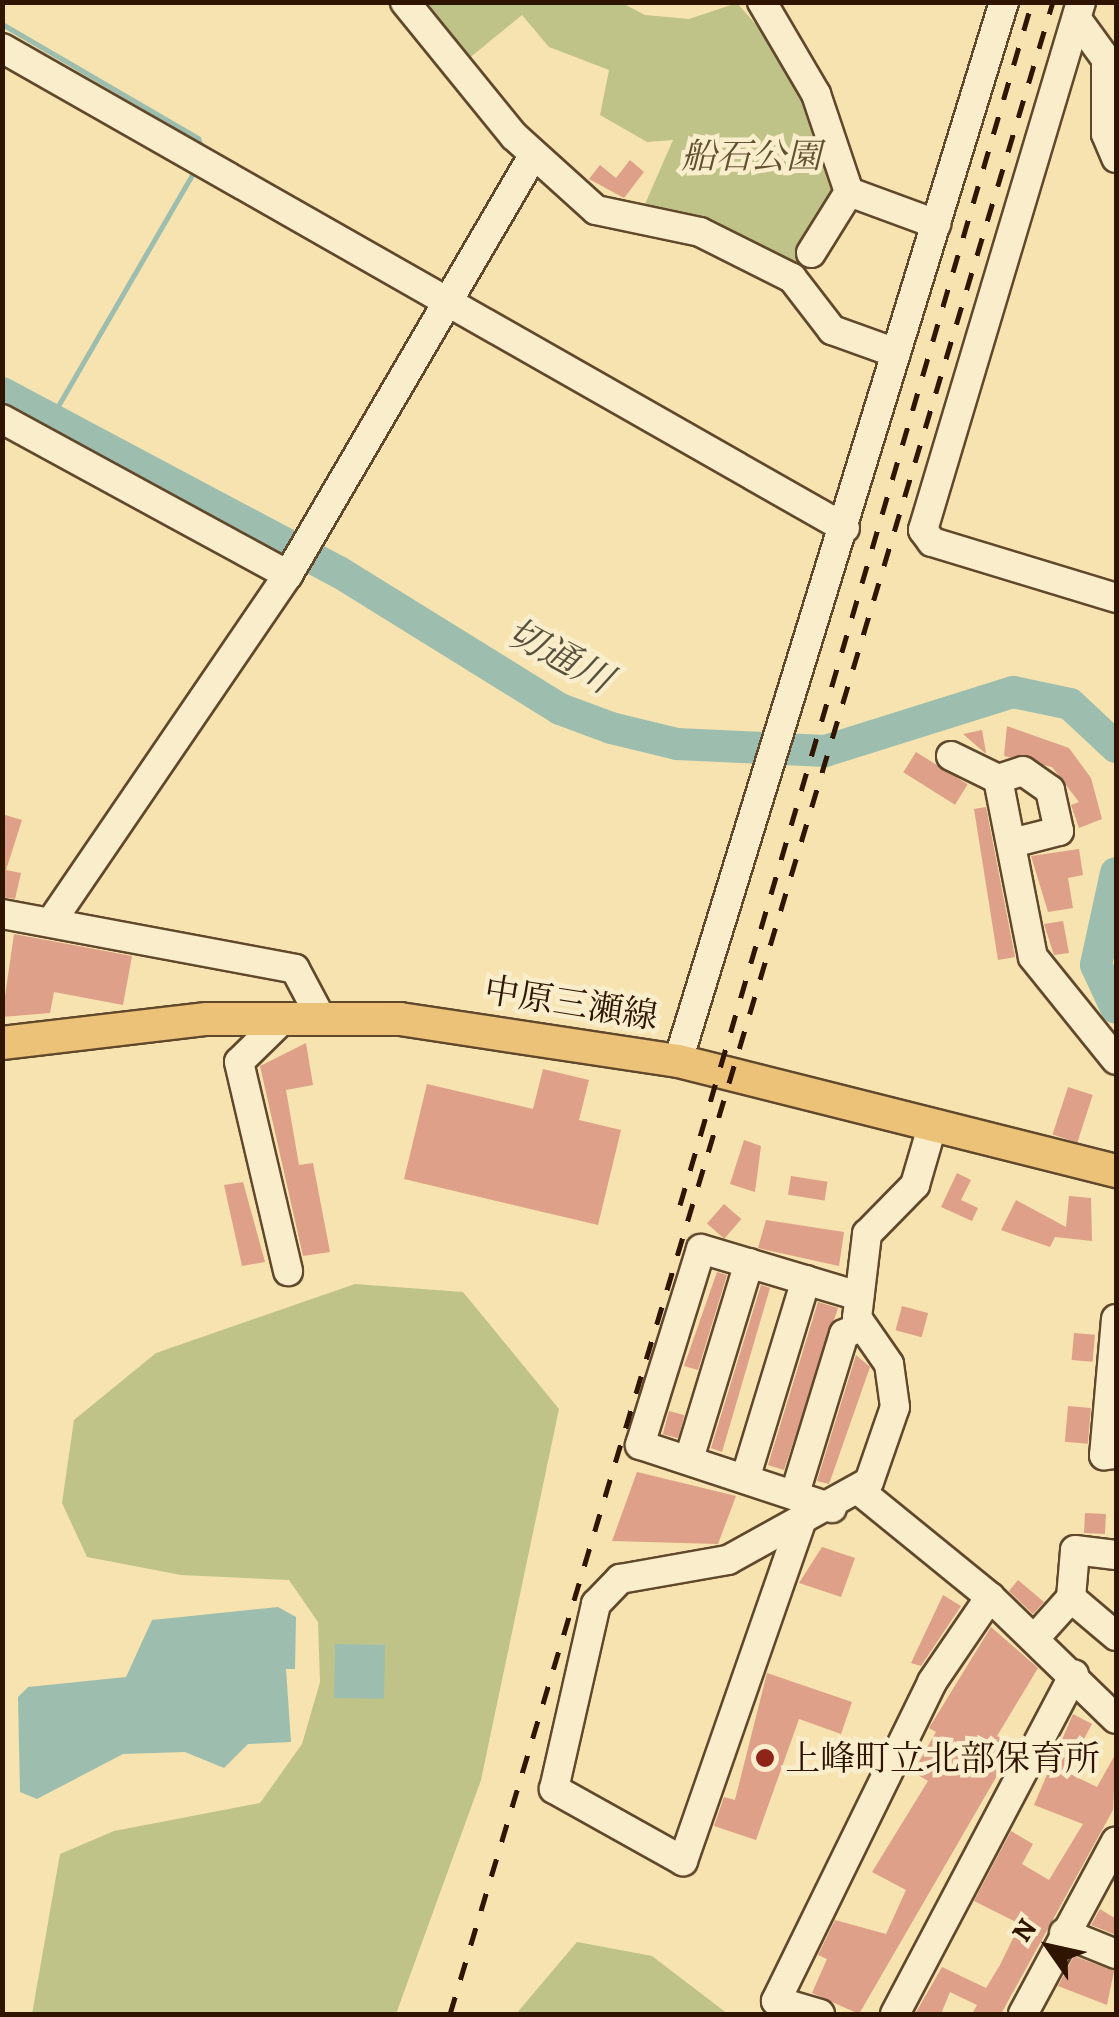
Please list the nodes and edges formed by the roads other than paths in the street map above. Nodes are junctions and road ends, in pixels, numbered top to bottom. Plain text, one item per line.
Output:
1 (405, 2) edge
2 (762, 2) edge
3 (1004, 2) edge
4 (1080, 12) edge
5 (2, 48) edge
6 (533, 155) junction
7 (1116, 158) edge
8 (849, 192) junction
9 (936, 224) junction
10 (810, 253) dead end
11 (446, 296) junction
12 (896, 353) junction
13 (2, 419) edge
14 (845, 528) junction
15 (288, 575) junction
16 (1116, 598) edge
17 (951, 756) dead end
18 (998, 779) junction
19 (1016, 842) junction
20 (2, 914) edge
21 (51, 922) junction
22 (320, 1016) junction
23 (285, 1017) junction
24 (2, 1044) edge
25 (678, 1060) junction
26 (1116, 1060) edge
27 (932, 1127) junction
28 (1116, 1171) edge
29 (749, 1263) junction
30 (288, 1271) dead end
31 (806, 1280) junction
32 (859, 1296) junction
33 (1116, 1319) edge
34 (858, 1328) junction
35 (1116, 1454) edge
36 (689, 1459) junction
37 (746, 1476) junction
38 (796, 1490) junction
39 (861, 1492) junction
40 (832, 1508) junction
41 (800, 1525) junction
42 (1116, 1554) edge
43 (990, 1597) junction
44 (1071, 1598) junction
45 (1116, 1636) edge
46 (1034, 1638) junction
47 (1074, 1674) junction
48 (1116, 1719) edge
49 (1116, 1840) edge
50 (1064, 1933) junction
51 (1116, 1954) edge
52 (820, 2014) edge
53 (894, 2014) edge
54 (1022, 2014) edge

1 - 6 street
2 - 8 street
3 - 9 street
4 - 7 street
4 - 16 street
5 - 11 street
6 - 11 street
6 - 12 street
8 - 9 street
8 - 10 street
9 - 12 street
11 - 14 street
11 - 15 street
12 - 14 street
13 - 15 street
14 - 25 street
15 - 21 street
17 - 18 street
18 - 19 street
18 - 19 street
19 - 26 street
20 - 21 street
21 - 22 street
22 - 23 main road, 中原三瀬線
22 - 25 main road, 中原三瀬線
23 - 24 main road, 中原三瀬線
23 - 30 street
25 - 27 main road, 中原三瀬線
27 - 28 main road, 中原三瀬線
27 - 32 street
29 - 31 street
29 - 36 street
29 - 36 street
31 - 32 street
31 - 37 street
32 - 34 street
33 - 35 street
34 - 38 street
34 - 39 street
36 - 37 street
37 - 38 street
38 - 40 street
39 - 40 street
39 - 43 street
40 - 41 street
41 - 41 street
42 - 44 street
43 - 46 street
43 - 52 street
44 - 45 street
44 - 46 street
46 - 47 street
47 - 48 street
47 - 53 street
49 - 50 street
50 - 51 street
50 - 54 street

